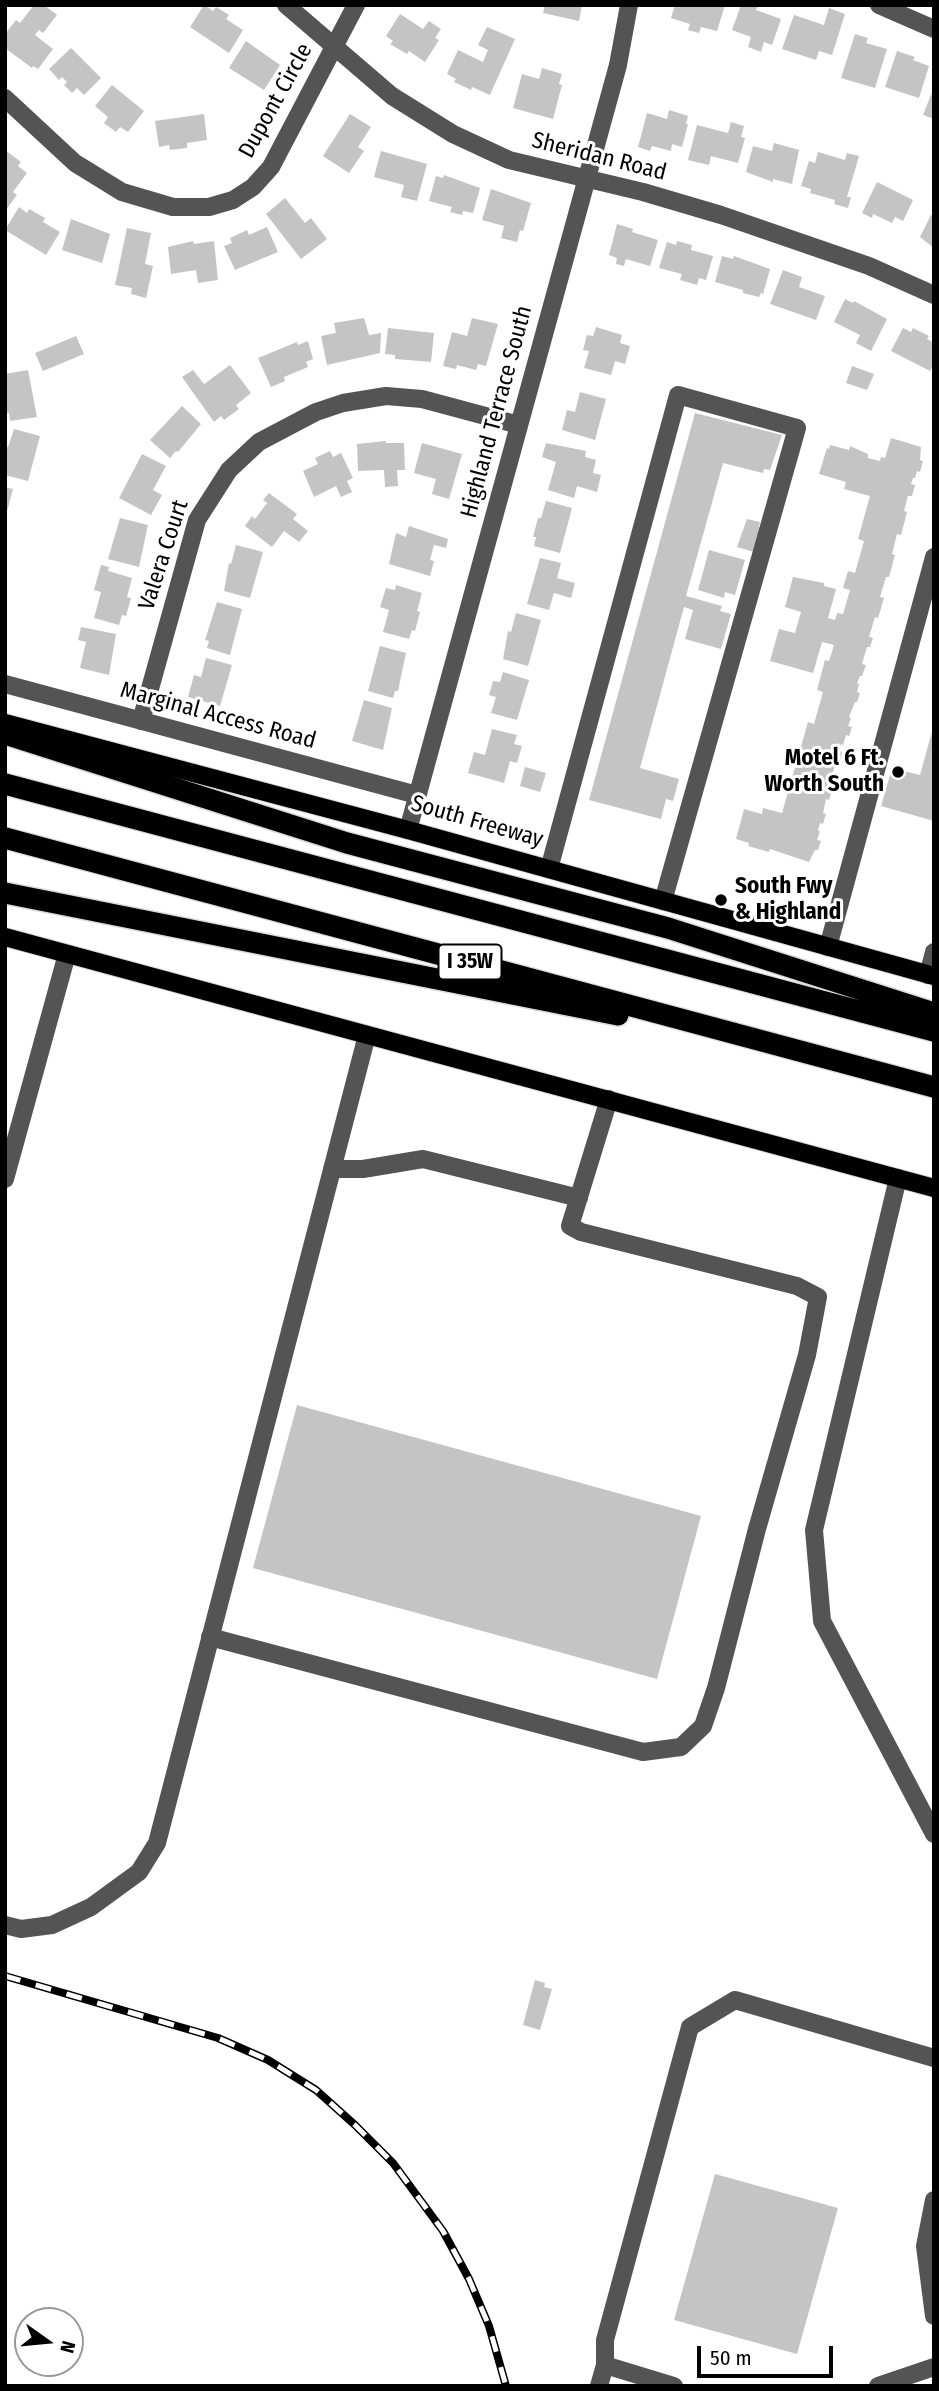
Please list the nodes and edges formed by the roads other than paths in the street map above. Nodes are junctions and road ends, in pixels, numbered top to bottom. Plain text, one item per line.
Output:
1 (286, 5) edge
2 (356, 5) edge
3 (629, 5) edge
4 (890, 7) edge
5 (934, 29) edge
6 (334, 47) junction
7 (5, 98) edge
8 (586, 179) junction
9 (934, 295) edge
10 (519, 425) junction
11 (934, 557) edge
12 (5, 684) edge
13 (141, 720) junction
14 (5, 723) edge
15 (5, 734) edge
16 (5, 784) edge
17 (418, 795) junction
18 (408, 830) junction
19 (5, 838) edge
20 (549, 869) junction
21 (5, 893) edge
22 (663, 901) junction
23 (5, 937) edge
24 (828, 947) junction
25 (934, 952) edge
26 (67, 954) junction
27 (931, 975) edge
28 (934, 1013) edge
29 (934, 1031) edge
30 (367, 1035) junction
31 (832, 1059) junction
32 (934, 1087) edge
33 (609, 1099) junction
34 (332, 1169) junction
35 (898, 1178) junction
36 (5, 1179) edge
37 (934, 1188) edge
38 (579, 1198) junction
39 (210, 1637) junction
40 (934, 1834) edge
41 (5, 1925) edge
42 (934, 2058) edge
43 (934, 2200) edge
44 (934, 2316) edge
45 (605, 2365) junction
46 (934, 2367) edge
47 (600, 2386) edge
48 (674, 2386) edge
49 (878, 2386) edge

1 - 6 street, Sheridan Road
2 - 6 street, Dupont Circle
3 - 8 street, Highland Terrace South
4 - 5 street
6 - 7 street, Dupont Circle
6 - 8 street, Sheridan Road
8 - 9 street, Sheridan Road
8 - 10 street, Highland Terrace South
10 - 13 street, Valera Court
10 - 17 street, Highland Terrace South
11 - 24 street
12 - 13 street, Marginal Access Road
13 - 17 street, Marginal Access Road
14 - 18 main road, South Freeway
15 - 28 highway
16 - 29 highway, I 35W
17 - 18 street, Highland Terrace South
18 - 20 main road, South Freeway
19 - 31 highway, I 35W
20 - 22 main road, South Freeway
20 - 22 street
21 - 31 highway
22 - 24 main road, South Freeway
23 - 26 main road
24 - 27 main road, South Freeway
25 - 27 street
26 - 30 main road
26 - 36 street
30 - 33 main road
30 - 34 street
31 - 32 highway, I 35W
33 - 35 main road
33 - 38 street
34 - 38 street
34 - 39 street
35 - 37 main road
35 - 40 street
38 - 39 street
39 - 41 street
42 - 45 street
43 - 44 street
45 - 47 street
45 - 48 street
46 - 49 street

